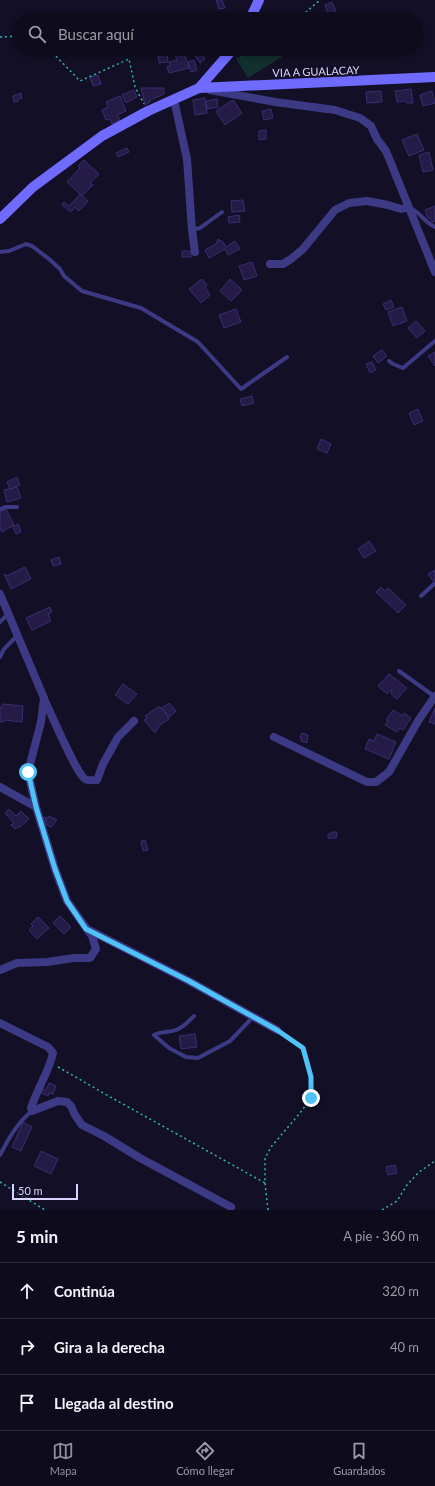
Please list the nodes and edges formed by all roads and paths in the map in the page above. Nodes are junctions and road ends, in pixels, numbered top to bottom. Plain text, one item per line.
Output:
1 (260, 0) edge
2 (320, 0) edge
3 (254, 12) edge
4 (306, 12) edge
5 (12, 36) edge
6 (0, 37) edge
7 (56, 56) edge
8 (227, 56) edge
9 (435, 77) edge
10 (199, 88) junction
11 (174, 100) junction
12 (148, 111) junction
13 (408, 207) junction
14 (222, 212) dead end
15 (0, 219) edge
16 (435, 227) edge
17 (192, 230) junction
18 (0, 252) edge
19 (195, 252) dead end
20 (433, 258) edge
21 (270, 264) dead end
22 (435, 272) edge
23 (435, 341) edge
24 (287, 357) dead end
25 (389, 360) dead end
26 (18, 507) dead end
27 (0, 509) edge
28 (435, 583) edge
29 (0, 594) edge
30 (421, 596) dead end
31 (8, 614) junction
32 (0, 622) edge
33 (17, 636) junction
34 (0, 657) edge
35 (399, 671) dead end
36 (435, 696) edge
37 (44, 698) junction
38 (134, 721) dead end
39 (274, 737) dead end
40 (0, 787) edge
41 (36, 807) junction
42 (86, 929) junction
43 (0, 970) edge
44 (194, 1016) dead end
45 (252, 1017) junction
46 (0, 1023) edge
47 (277, 1030) joint
48 (51, 1063) junction
49 (32, 1111) junction
50 (0, 1155) edge
51 (435, 1161) edge
52 (0, 1182) edge
53 (265, 1183) junction
54 (230, 1207) dead end
55 (45, 1210) edge
56 (268, 1210) edge
57 (382, 1210) edge

1 - 3 main road
2 - 4 path
5 - 6 path
7 - 12 path
8 - 10 main road
9 - 10 main road, VIA A GUALACAY
10 - 11 main road
10 - 13 street
11 - 12 main road
11 - 17 street
12 - 15 main road
13 - 16 lane
13 - 20 street
13 - 21 street
14 - 17 lane
17 - 19 street
18 - 24 lane
20 - 22 street
23 - 25 lane
26 - 27 lane
28 - 30 lane
29 - 31 street
31 - 32 lane
31 - 33 street
33 - 34 lane
33 - 37 street
35 - 36 lane
36 - 39 street
37 - 38 street
37 - 41 street
40 - 41 street
41 - 42 street
42 - 43 street
42 - 45 street
44 - 45 lane
45 - 47 street
46 - 48 street
47 - 53 path
48 - 49 street
48 - 53 path
49 - 50 lane
49 - 54 street
51 - 57 path
52 - 55 path
53 - 56 path

